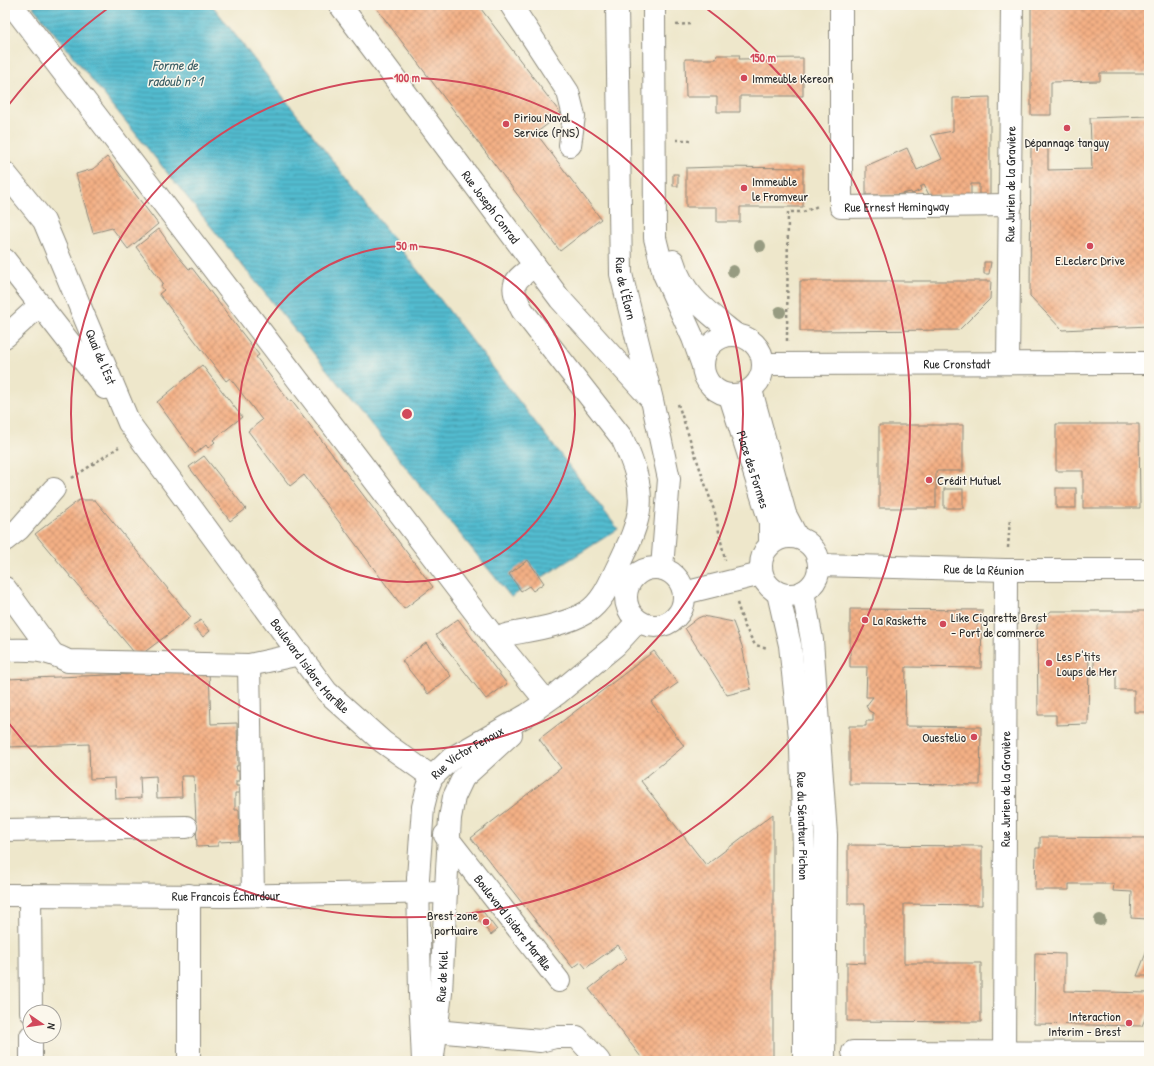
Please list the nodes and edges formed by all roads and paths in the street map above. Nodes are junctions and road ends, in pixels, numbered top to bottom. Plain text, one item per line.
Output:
1 (12, 5) edge
2 (340, 5) edge
3 (511, 5) edge
4 (617, 5) edge
5 (654, 5) edge
6 (665, 5) edge
7 (841, 5) edge
8 (1012, 5) edge
9 (570, 145) dead end
10 (5, 173) edge
11 (1011, 205) junction
12 (841, 207) junction
13 (5, 260) edge
14 (535, 266) junction
15 (40, 305) junction
16 (736, 335) junction
17 (5, 337) edge
18 (1008, 362) junction
19 (764, 364) junction
20 (1149, 364) edge
21 (787, 365) junction
22 (703, 366) junction
23 (751, 390) junction
24 (730, 396) junction
25 (652, 400) junction
26 (122, 409) junction
27 (138, 435) junction
28 (54, 489) joint
29 (1010, 518) dead end
30 (211, 533) joint
31 (797, 537) junction
32 (5, 540) edge
33 (770, 544) junction
34 (819, 565) junction
35 (662, 568) junction
36 (1006, 570) junction
37 (1149, 570) edge
38 (761, 574) junction
39 (5, 588) edge
40 (803, 592) junction
41 (684, 593) junction
42 (778, 593) junction
43 (638, 621) junction
44 (497, 641) junction
45 (5, 650) edge
46 (52, 653) junction
47 (300, 654) junction
48 (249, 665) junction
49 (546, 701) junction
50 (527, 715) junction
51 (432, 777) junction
52 (423, 807) junction
53 (186, 827) dead end
54 (5, 830) edge
55 (449, 839) junction
56 (446, 892) junction
57 (5, 895) edge
58 (30, 895) junction
59 (189, 895) junction
60 (253, 895) junction
61 (418, 895) junction
62 (559, 981) dead end
63 (31, 1004) edge
64 (436, 1031) junction
65 (31, 1044) edge
66 (853, 1052) dead end
67 (1149, 1054) edge
68 (1004, 1057) edge
69 (31, 1061) edge
70 (189, 1061) edge
71 (423, 1061) edge
72 (433, 1061) edge
73 (599, 1061) edge
74 (804, 1061) edge
75 (824, 1061) edge

1 - 44 street
2 - 14 street, Rue Joseph Conrad
3 - 9 street
4 - 25 street, Rue de l'Élorn
5 - 22 street
6 - 16 street
7 - 12 street, Rue Ernest Hemingway
8 - 11 street, Rue Jurien de la Gravière
10 - 26 street, Quai de l'Est
11 - 12 street, Rue Ernest Hemingway
11 - 18 street, Rue Jurien de la Gravière
12 - 21 path
13 - 15 street
14 - 25 street, Rue Joseph Conrad
14 - 44 street
15 - 17 street
15 - 26 street
16 - 19 street
16 - 22 street
18 - 20 street, Rue Cronstadt
18 - 21 street, Rue Cronstadt
19 - 21 street, Rue Cronstadt
19 - 23 street
22 - 24 street
23 - 24 street
23 - 31 street, Place des Formes
24 - 33 street, Place des Formes
25 - 35 street, Rue de l'Élorn
26 - 27 street, Quai de l'Est
27 - 28 path
27 - 30 street, Quai de l'Est
28 - 32 street
29 - 36 path
30 - 47 street, Boulevard Isidore Marfille
31 - 33 street
31 - 34 street
33 - 38 street
34 - 36 street, Rue de la Réunion
34 - 40 street
35 - 41 street
35 - 43 street
36 - 37 street, Rue de la Réunion
36 - 68 street, Rue Jurien de la Gravière
38 - 41 street
38 - 42 street
39 - 46 street
40 - 42 street
40 - 75 street, Rue du Sénateur Pichon
41 - 43 street
42 - 74 street, Rue du Sénateur Pichon
43 - 49 street, Rue Victor Fenoux
44 - 49 street
45 - 46 street
46 - 48 street
47 - 48 street
47 - 51 street, Boulevard Isidore Marfille
48 - 60 street
49 - 50 street, Rue Victor Fenoux
50 - 51 street, Rue Victor Fenoux
50 - 55 street, Rue Victor Fenoux
51 - 52 street, Rue Victor Fenoux
52 - 55 street, Boulevard Isidore Marfille
52 - 61 street, Rue Victor Fenoux
53 - 54 street
55 - 56 street, Rue Victor Fenoux
55 - 62 street, Boulevard Isidore Marfille
56 - 61 street, Rue Francois Échardour
56 - 64 street, Rue de Kiel
57 - 58 street, Rue Francois Échardour
58 - 59 street, Rue Francois Échardour
58 - 63 street
59 - 60 street, Rue Francois Échardour
59 - 70 street
60 - 61 street, Rue Francois Échardour
61 - 71 street, Rue de Kiel
64 - 72 street, Rue de Kiel
64 - 73 street
65 - 69 street
66 - 68 street
67 - 68 street

